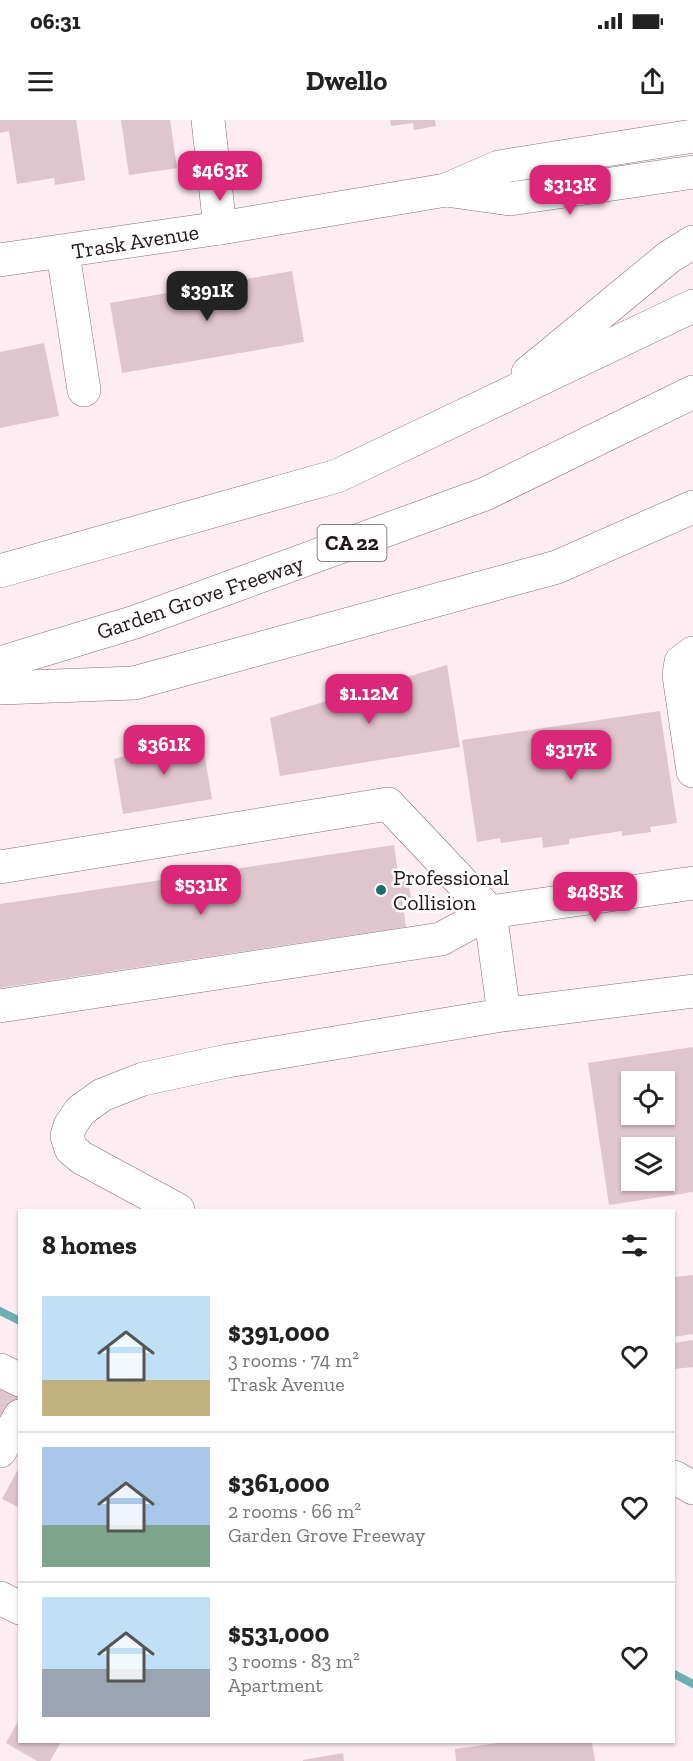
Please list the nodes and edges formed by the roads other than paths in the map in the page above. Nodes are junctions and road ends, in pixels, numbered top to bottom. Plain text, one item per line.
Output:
1 (208, 120) edge
2 (693, 136) edge
3 (693, 172) edge
4 (446, 190) junction
5 (220, 228) junction
6 (681, 250) edge
7 (63, 252) junction
8 (0, 260) edge
9 (693, 306) edge
10 (84, 390) dead end
11 (693, 393) edge
12 (489, 405) junction
13 (693, 507) edge
14 (0, 571) edge
15 (693, 652) edge
16 (0, 663) edge
17 (0, 688) edge
18 (693, 771) edge
19 (0, 867) edge
20 (693, 883) edge
21 (490, 912) junction
22 (693, 991) edge
23 (0, 1006) edge
24 (504, 1014) junction
25 (176, 1209) edge
26 (0, 1370) edge
27 (18, 1379) edge
28 (18, 1420) edge
29 (0, 1451) edge
30 (675, 1478) edge
31 (693, 1488) edge
32 (0, 1598) edge
33 (18, 1607) edge

1 - 5 main road
2 - 4 main road, Trask Avenue
3 - 4 main road, Trask Avenue
4 - 5 main road, Trask Avenue
5 - 7 main road, Trask Avenue
6 - 12 main road
7 - 8 main road, Trask Avenue
7 - 10 main road
9 - 12 main road
11 - 16 main road, Garden Grove Freeway / CA 22
12 - 14 main road
13 - 17 main road
15 - 18 main road
19 - 21 main road
20 - 21 main road
21 - 23 main road
21 - 24 main road
22 - 24 main road
24 - 25 main road
26 - 27 main road
28 - 29 main road
30 - 31 main road
32 - 33 main road

